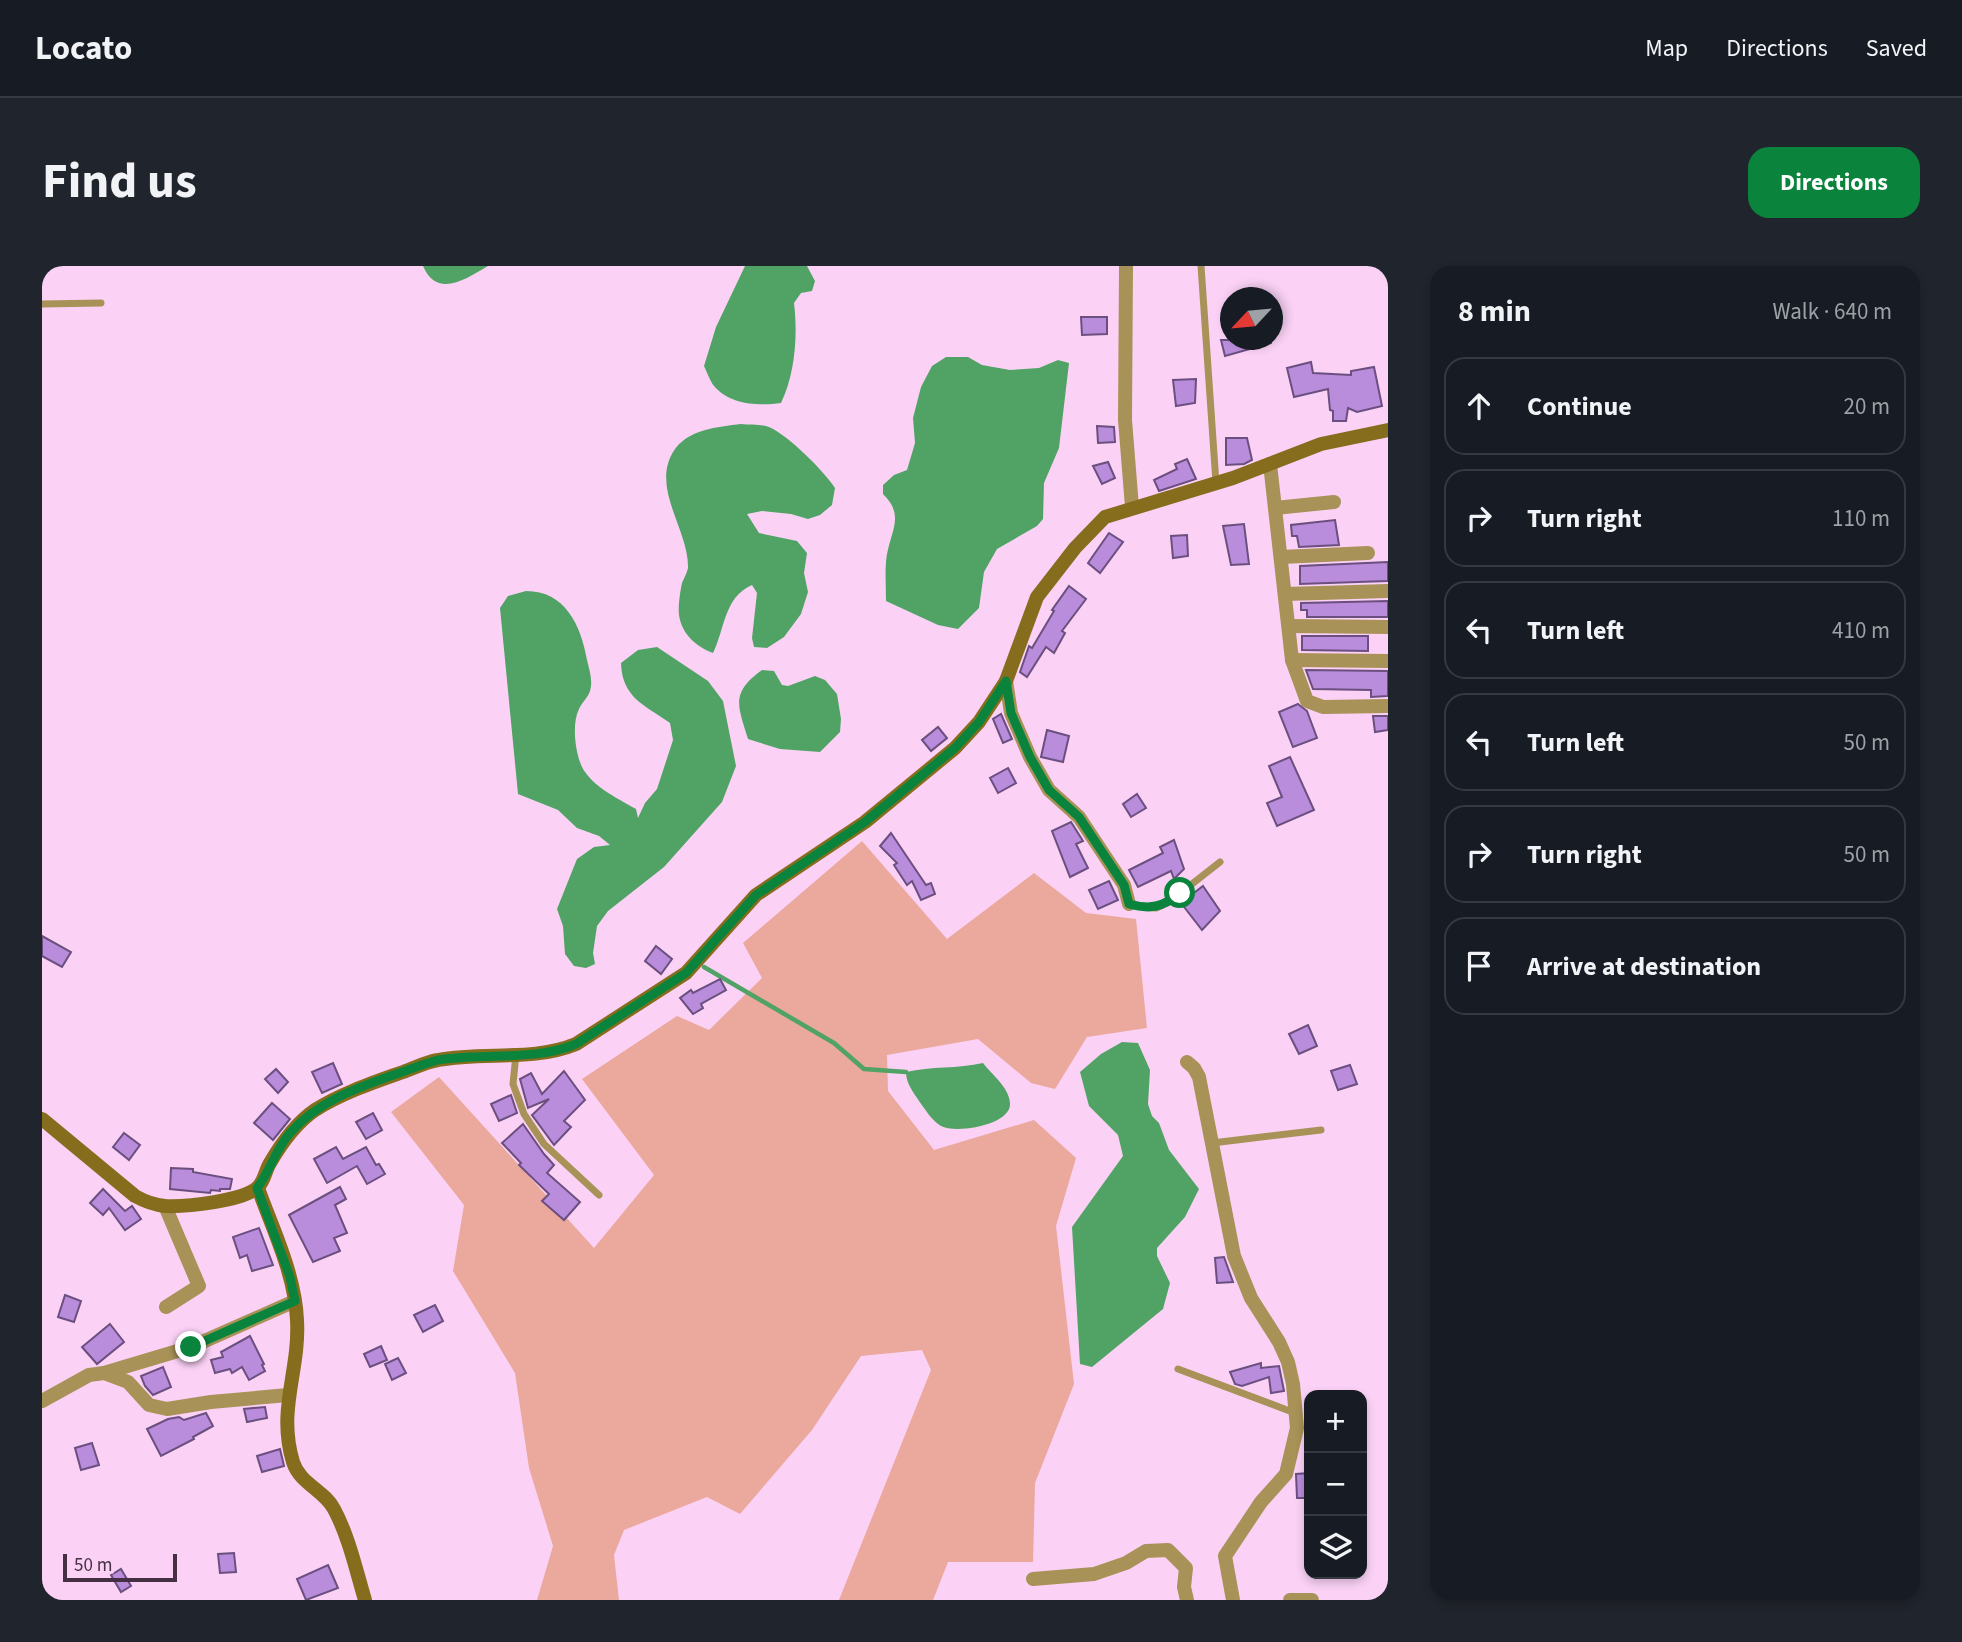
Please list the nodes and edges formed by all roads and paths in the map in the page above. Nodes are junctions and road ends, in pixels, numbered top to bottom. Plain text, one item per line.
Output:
1 (1126, 266) edge
2 (1201, 266) edge
3 (101, 303) dead end
4 (42, 304) edge
5 (1388, 429) edge
6 (1269, 464) junction
7 (1216, 483) junction
8 (1334, 502) dead end
9 (1132, 507) junction
10 (1275, 508) junction
11 (1368, 553) dead end
12 (1281, 557) junction
13 (1388, 591) edge
14 (1285, 594) junction
15 (1289, 626) junction
16 (1388, 627) edge
17 (1292, 660) junction
18 (1388, 661) edge
19 (1006, 681) junction
20 (1388, 706) edge
21 (1220, 862) dead end
22 (1129, 904) joint
23 (516, 1054) junction
24 (1187, 1062) dead end
25 (42, 1119) edge
26 (1321, 1130) dead end
27 (1212, 1143) junction
28 (257, 1188) junction
29 (599, 1195) dead end
30 (165, 1206) junction
31 (295, 1301) junction
32 (166, 1307) dead end
33 (1178, 1369) dead end
34 (104, 1373) junction
35 (288, 1395) junction
36 (42, 1401) edge
37 (1296, 1413) junction
38 (1033, 1579) dead end
39 (365, 1600) edge
40 (1187, 1600) edge
41 (1233, 1600) edge
42 (1290, 1600) edge
43 (1312, 1600) edge

1 - 9 street
2 - 7 lane
3 - 4 lane
5 - 6 main road
6 - 7 main road
6 - 10 street
7 - 9 main road
8 - 10 street
9 - 19 main road
10 - 12 street
11 - 12 street
12 - 14 street
13 - 14 street
14 - 15 street
15 - 16 street
15 - 17 street
17 - 18 street
17 - 20 street
19 - 22 street
19 - 23 main road
21 - 22 lane
23 - 28 main road
23 - 29 lane
24 - 27 street
25 - 30 main road
26 - 27 lane
27 - 37 street
28 - 30 main road
28 - 31 main road
30 - 32 street
31 - 34 street
31 - 35 main road
33 - 37 lane
34 - 35 street
34 - 36 street
35 - 39 main road
37 - 41 street
38 - 40 street
42 - 43 street

